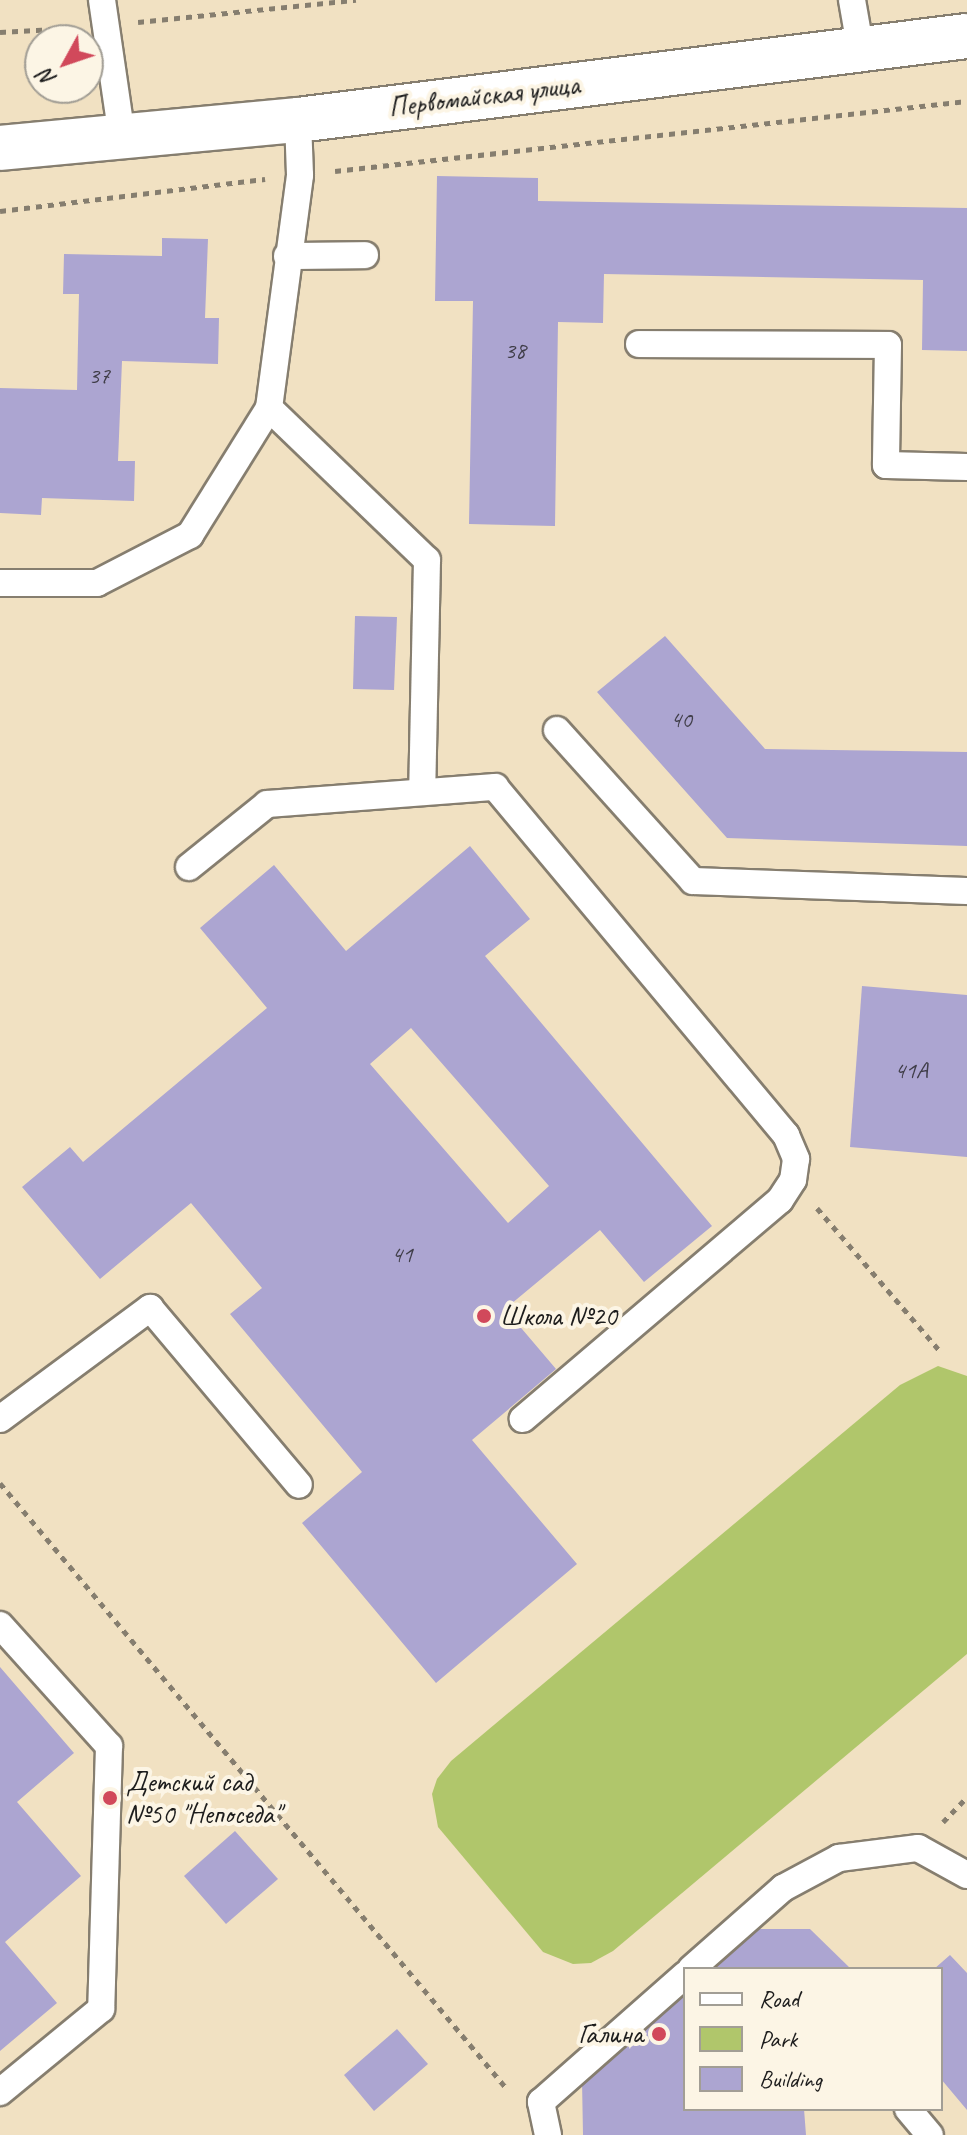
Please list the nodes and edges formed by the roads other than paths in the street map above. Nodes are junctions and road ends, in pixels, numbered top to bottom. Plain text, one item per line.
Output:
1 (102, 0) edge
2 (852, 0) edge
3 (967, 36) edge
4 (860, 46) junction
5 (298, 120) junction
6 (122, 137) junction
7 (0, 148) edge
8 (365, 255) dead end
9 (287, 256) junction
10 (639, 344) dead end
11 (269, 408) junction
12 (967, 467) edge
13 (0, 583) edge
14 (557, 730) dead end
15 (422, 792) junction
16 (189, 867) dead end
17 (967, 891) edge
18 (0, 1419) edge
19 (523, 1419) dead end
20 (299, 1485) dead end
21 (0, 1625) edge
22 (967, 1875) edge
23 (693, 1967) edge
24 (683, 1977) edge
25 (0, 2092) edge
26 (910, 2111) edge
27 (548, 2135) edge
28 (930, 2135) edge

1 - 6 lane
2 - 4 lane
3 - 4 street, Первомайская улица
4 - 5 street, Первомайская улица
5 - 6 street, Первомайская улица
5 - 9 lane
6 - 7 street, Первомайская улица
8 - 9 lane
9 - 11 lane
10 - 12 lane
11 - 13 lane
11 - 15 lane
14 - 17 lane
15 - 16 lane
15 - 19 lane
18 - 20 lane
21 - 25 lane
22 - 23 lane
24 - 27 lane
26 - 28 lane

